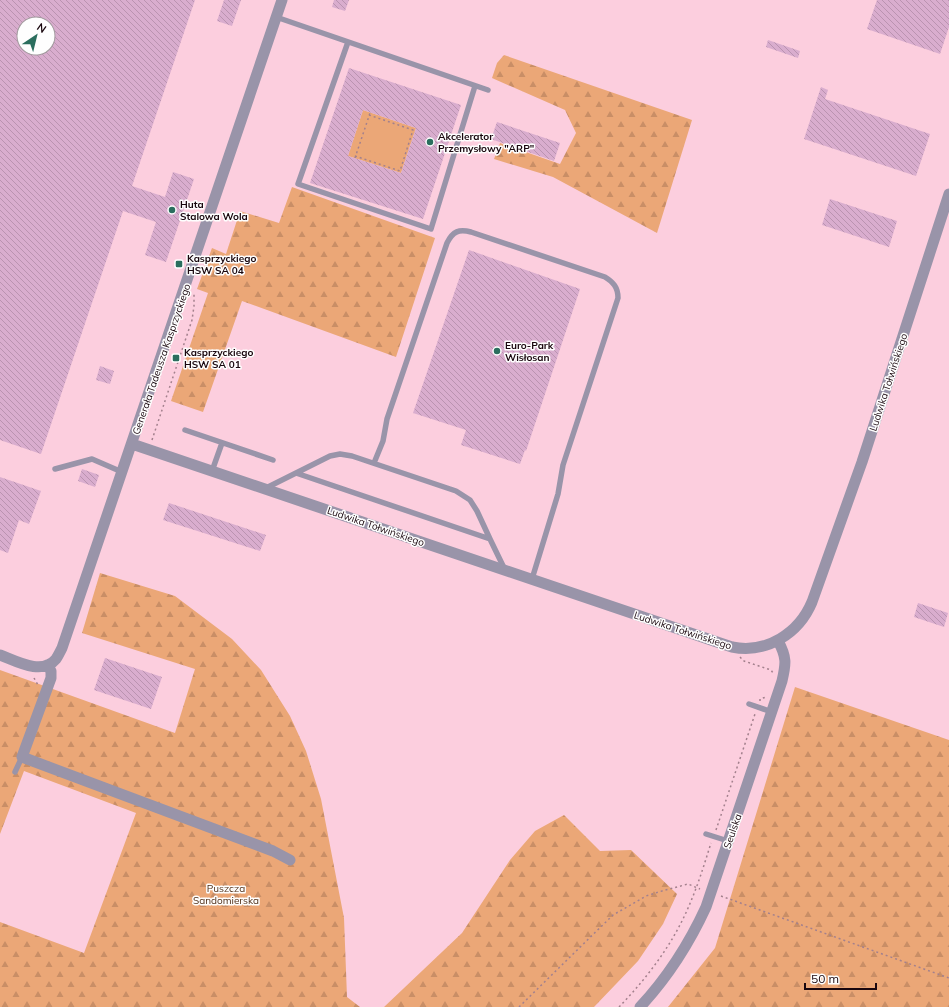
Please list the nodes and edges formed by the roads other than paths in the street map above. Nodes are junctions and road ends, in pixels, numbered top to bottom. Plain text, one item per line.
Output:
1 (282, 0) edge
2 (276, 17) junction
3 (348, 42) junction
4 (475, 86) junction
5 (488, 90) dead end
6 (948, 201) edge
7 (185, 430) dead end
8 (222, 443) junction
9 (132, 444) junction
10 (273, 460) dead end
11 (374, 463) junction
12 (55, 469) dead end
13 (212, 471) junction
14 (123, 472) junction
15 (296, 472) junction
16 (265, 489) junction
17 (490, 539) junction
18 (505, 570) junction
19 (532, 579) junction
20 (778, 640) junction
21 (0, 655) edge
22 (48, 665) junction
23 (749, 704) dead end
24 (772, 712) junction
25 (22, 757) junction
26 (16, 772) dead end
27 (706, 834) dead end
28 (728, 841) junction
29 (290, 860) dead end
30 (640, 1007) edge

1 - 2 street, Generała Tadeusza Kasprzyckiego
2 - 3 lane
2 - 9 street, Generała Tadeusza Kasprzyckiego
3 - 4 lane
3 - 4 lane
4 - 5 lane
6 - 20 street, Ludwika Tołwińskiego
7 - 8 lane
8 - 10 lane
8 - 13 lane
9 - 13 street, Ludwika Tołwińskiego
9 - 14 street, Generała Tadeusza Kasprzyckiego
11 - 15 lane
11 - 17 lane
11 - 19 lane
12 - 14 lane
13 - 16 street, Ludwika Tołwińskiego
14 - 22 street, Generała Tadeusza Kasprzyckiego
15 - 16 lane
15 - 17 lane
16 - 18 street, Ludwika Tołwińskiego
17 - 18 lane
18 - 19 street, Ludwika Tołwińskiego
19 - 20 street, Ludwika Tołwińskiego
20 - 24 street, Seulska
21 - 22 street
22 - 25 street
23 - 24 lane
24 - 28 street, Seulska
25 - 26 lane
25 - 29 street
27 - 28 lane
28 - 30 street, Seulska

